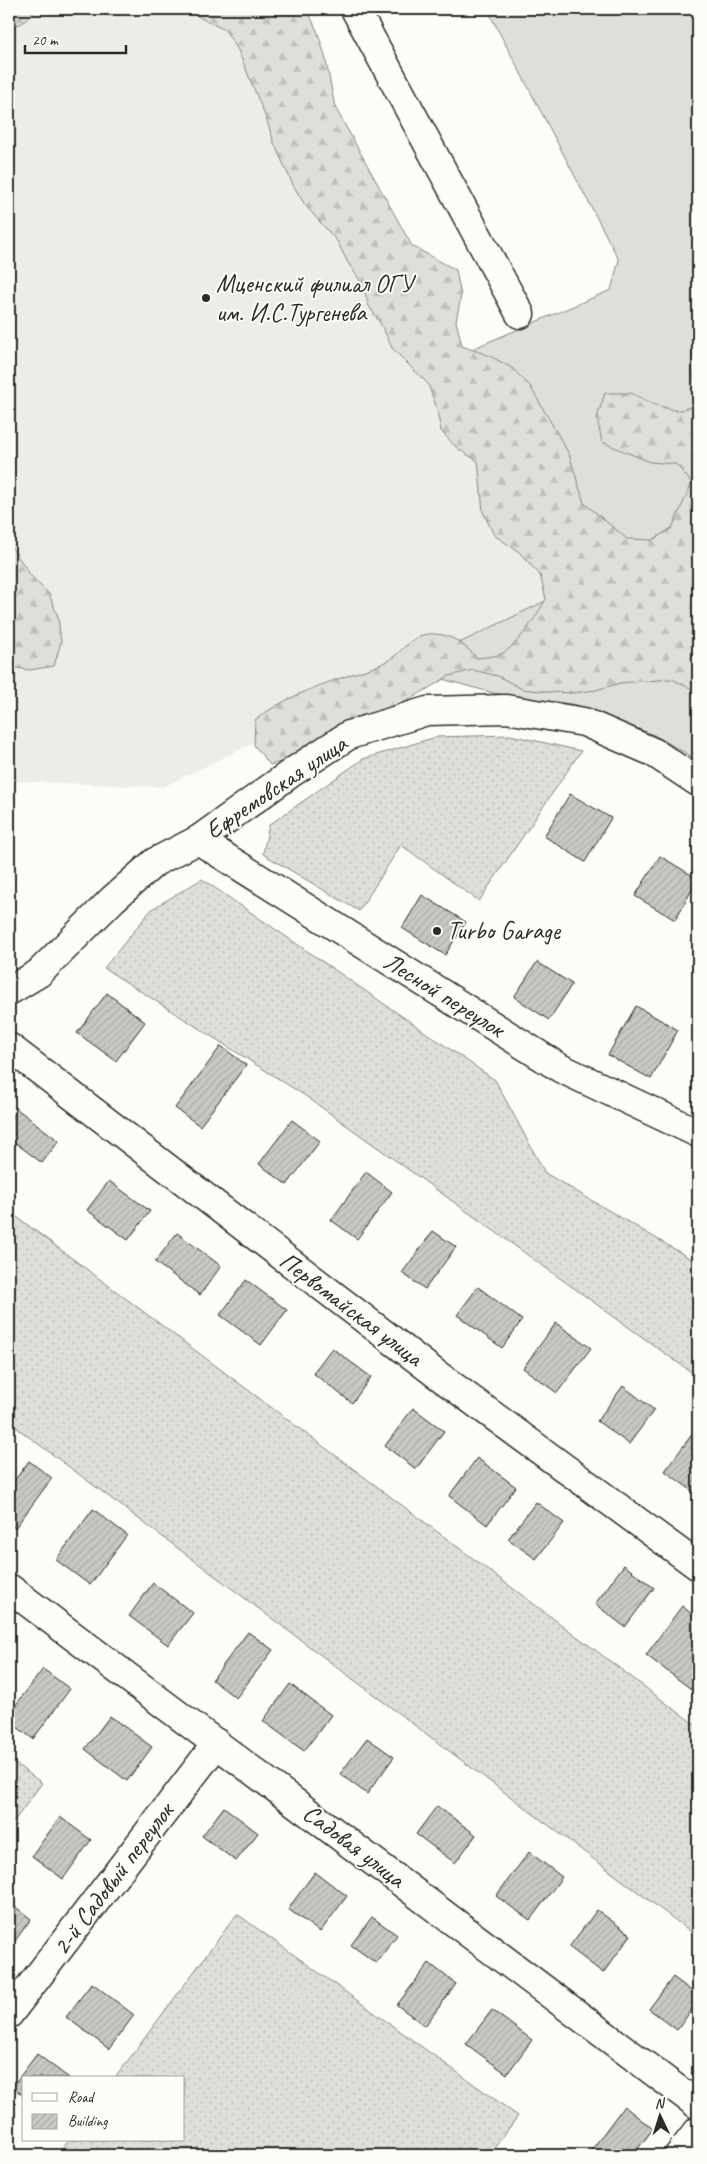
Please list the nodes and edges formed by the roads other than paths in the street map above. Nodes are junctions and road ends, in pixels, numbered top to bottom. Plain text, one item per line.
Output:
1 (355, 9) edge
2 (520, 314) dead end
3 (698, 782) edge
4 (198, 840) junction
5 (9, 991) edge
6 (9, 1047) edge
7 (698, 1133) edge
8 (698, 1566) edge
9 (9, 1588) edge
10 (217, 1743) junction
11 (9, 2014) edge
12 (698, 2105) edge
13 (698, 2131) edge
14 (679, 2155) edge

1 - 2 street
3 - 4 street, Ефремовская улица
4 - 5 street, Ефремовская улица
4 - 7 street, Лесной переулок
6 - 8 street, Первомайская улица
9 - 10 street, Садовая улица
10 - 11 street, 2-й Садовый переулок
10 - 12 street, Садовая улица
13 - 14 street

